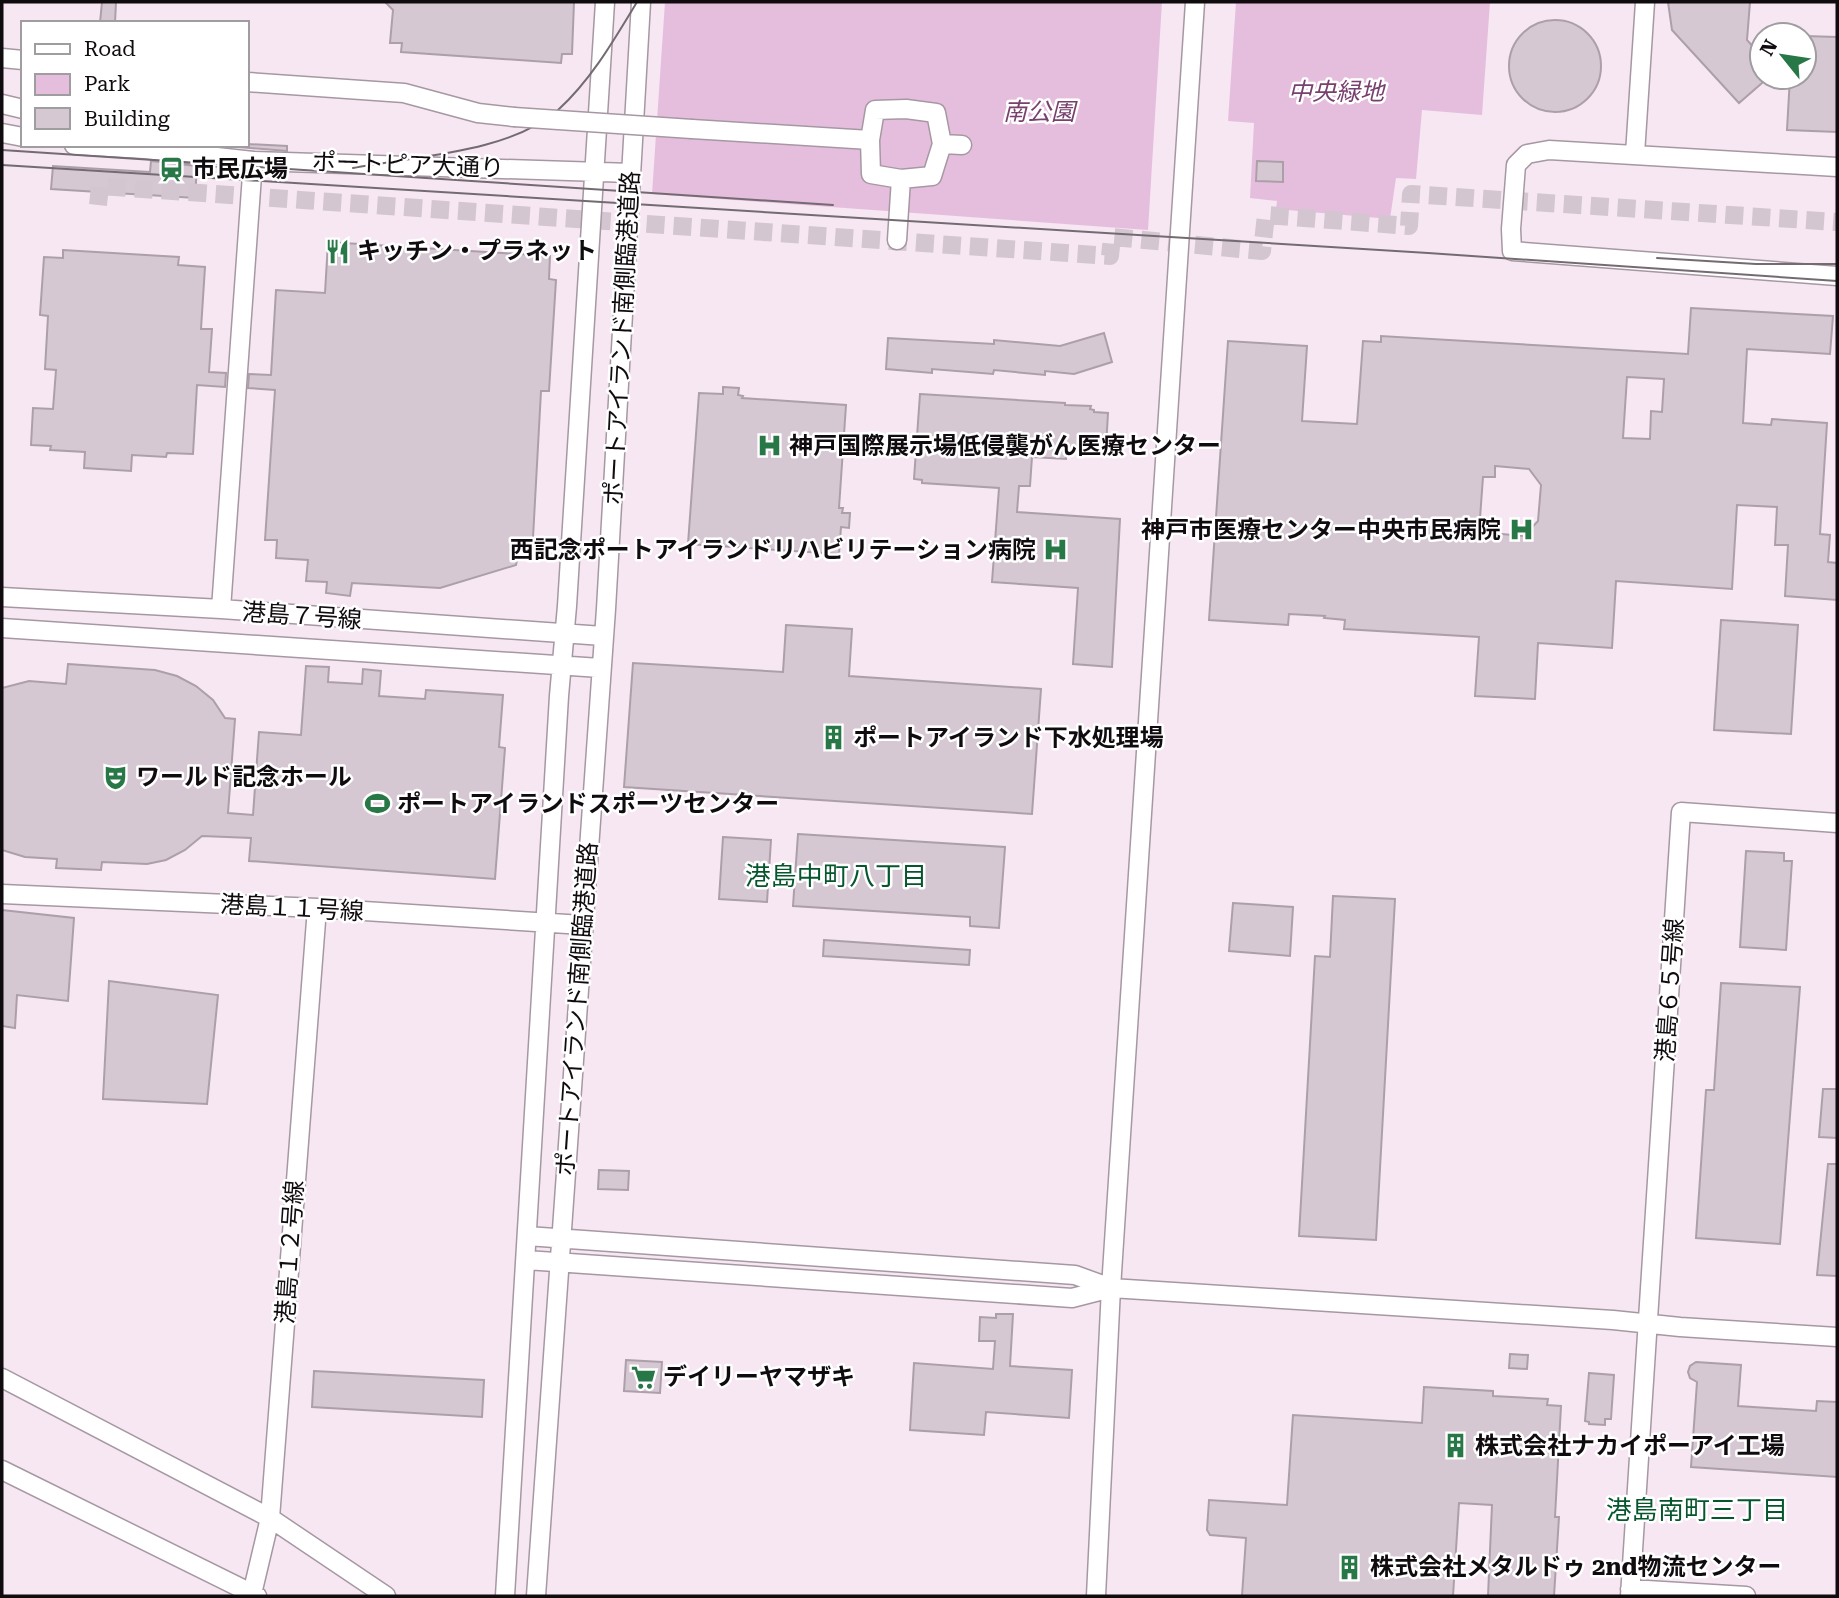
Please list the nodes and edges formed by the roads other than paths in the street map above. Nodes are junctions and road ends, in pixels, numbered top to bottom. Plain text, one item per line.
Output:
1 (605, 2) edge
2 (641, 2) edge
3 (1195, 2) edge
4 (1645, 2) edge
5 (2, 58) edge
6 (21, 60) edge
7 (255, 82) edge
8 (2, 104) edge
9 (21, 109) edge
10 (2, 133) edge
11 (21, 137) edge
12 (870, 140) junction
13 (942, 144) junction
14 (962, 145) dead end
15 (140, 147) edge
16 (1635, 154) junction
17 (253, 161) junction
18 (1837, 167) edge
19 (593, 170) junction
20 (631, 173) junction
21 (901, 178) junction
22 (897, 240) dead end
23 (1837, 276) edge
24 (2, 597) edge
25 (221, 609) junction
26 (2, 628) edge
27 (564, 634) junction
28 (603, 636) junction
29 (561, 665) junction
30 (600, 668) junction
31 (1837, 823) edge
32 (2, 894) edge
33 (317, 908) junction
34 (547, 922) junction
35 (583, 925) junction
36 (527, 1236) junction
37 (562, 1238) junction
38 (526, 1260) junction
39 (560, 1262) junction
40 (1111, 1288) junction
41 (1647, 1323) junction
42 (1837, 1337) edge
43 (2, 1378) edge
44 (2, 1470) edge
45 (270, 1518) junction
46 (1630, 1592) edge
47 (502, 1593) edge
48 (386, 1594) edge
49 (255, 1595) edge
50 (536, 1596) edge
51 (1097, 1596) edge
52 (1746, 1596) edge

1 - 19 street, ポートアイランド南側臨港道路
2 - 20 street, ポートアイランド南側臨港道路
3 - 40 street
4 - 16 street
5 - 6 street
7 - 12 street, bridge
8 - 9 street
10 - 11 street
12 - 13 street
12 - 21 street
13 - 14 street
13 - 21 street
15 - 17 street, ポートピア大通り
16 - 18 street
16 - 23 street
17 - 19 street, ポートピア大通り
17 - 25 street
19 - 20 street, ポートピア大通り
19 - 27 street, ポートアイランド南側臨港道路
20 - 28 street, ポートアイランド南側臨港道路
21 - 22 street
24 - 25 street, 港島７号線
25 - 27 street, 港島７号線
26 - 29 street, 港島７号線
27 - 28 street, 港島７号線
27 - 29 street, ポートアイランド南側臨港道路
28 - 30 street, ポートアイランド南側臨港道路
29 - 30 street, 港島７号線
29 - 34 street, ポートアイランド南側臨港道路
30 - 35 street, ポートアイランド南側臨港道路
31 - 41 street, 港島６５号線
32 - 33 street, 港島１１号線
33 - 34 street, 港島１１号線
33 - 45 street, 港島１２号線
34 - 35 street, 港島１１号線
34 - 36 street, ポートアイランド南側臨港道路
35 - 37 street, ポートアイランド南側臨港道路
36 - 37 street
36 - 38 street, ポートアイランド南側臨港道路
37 - 39 street, ポートアイランド南側臨港道路
37 - 40 street
38 - 39 street
38 - 47 street, ポートアイランド南側臨港道路
39 - 40 street
39 - 50 street, ポートアイランド南側臨港道路
40 - 41 street
40 - 51 street
41 - 42 street
41 - 46 street
43 - 45 street
44 - 49 street
45 - 48 street
45 - 49 street, 港島１２号線
46 - 52 street

